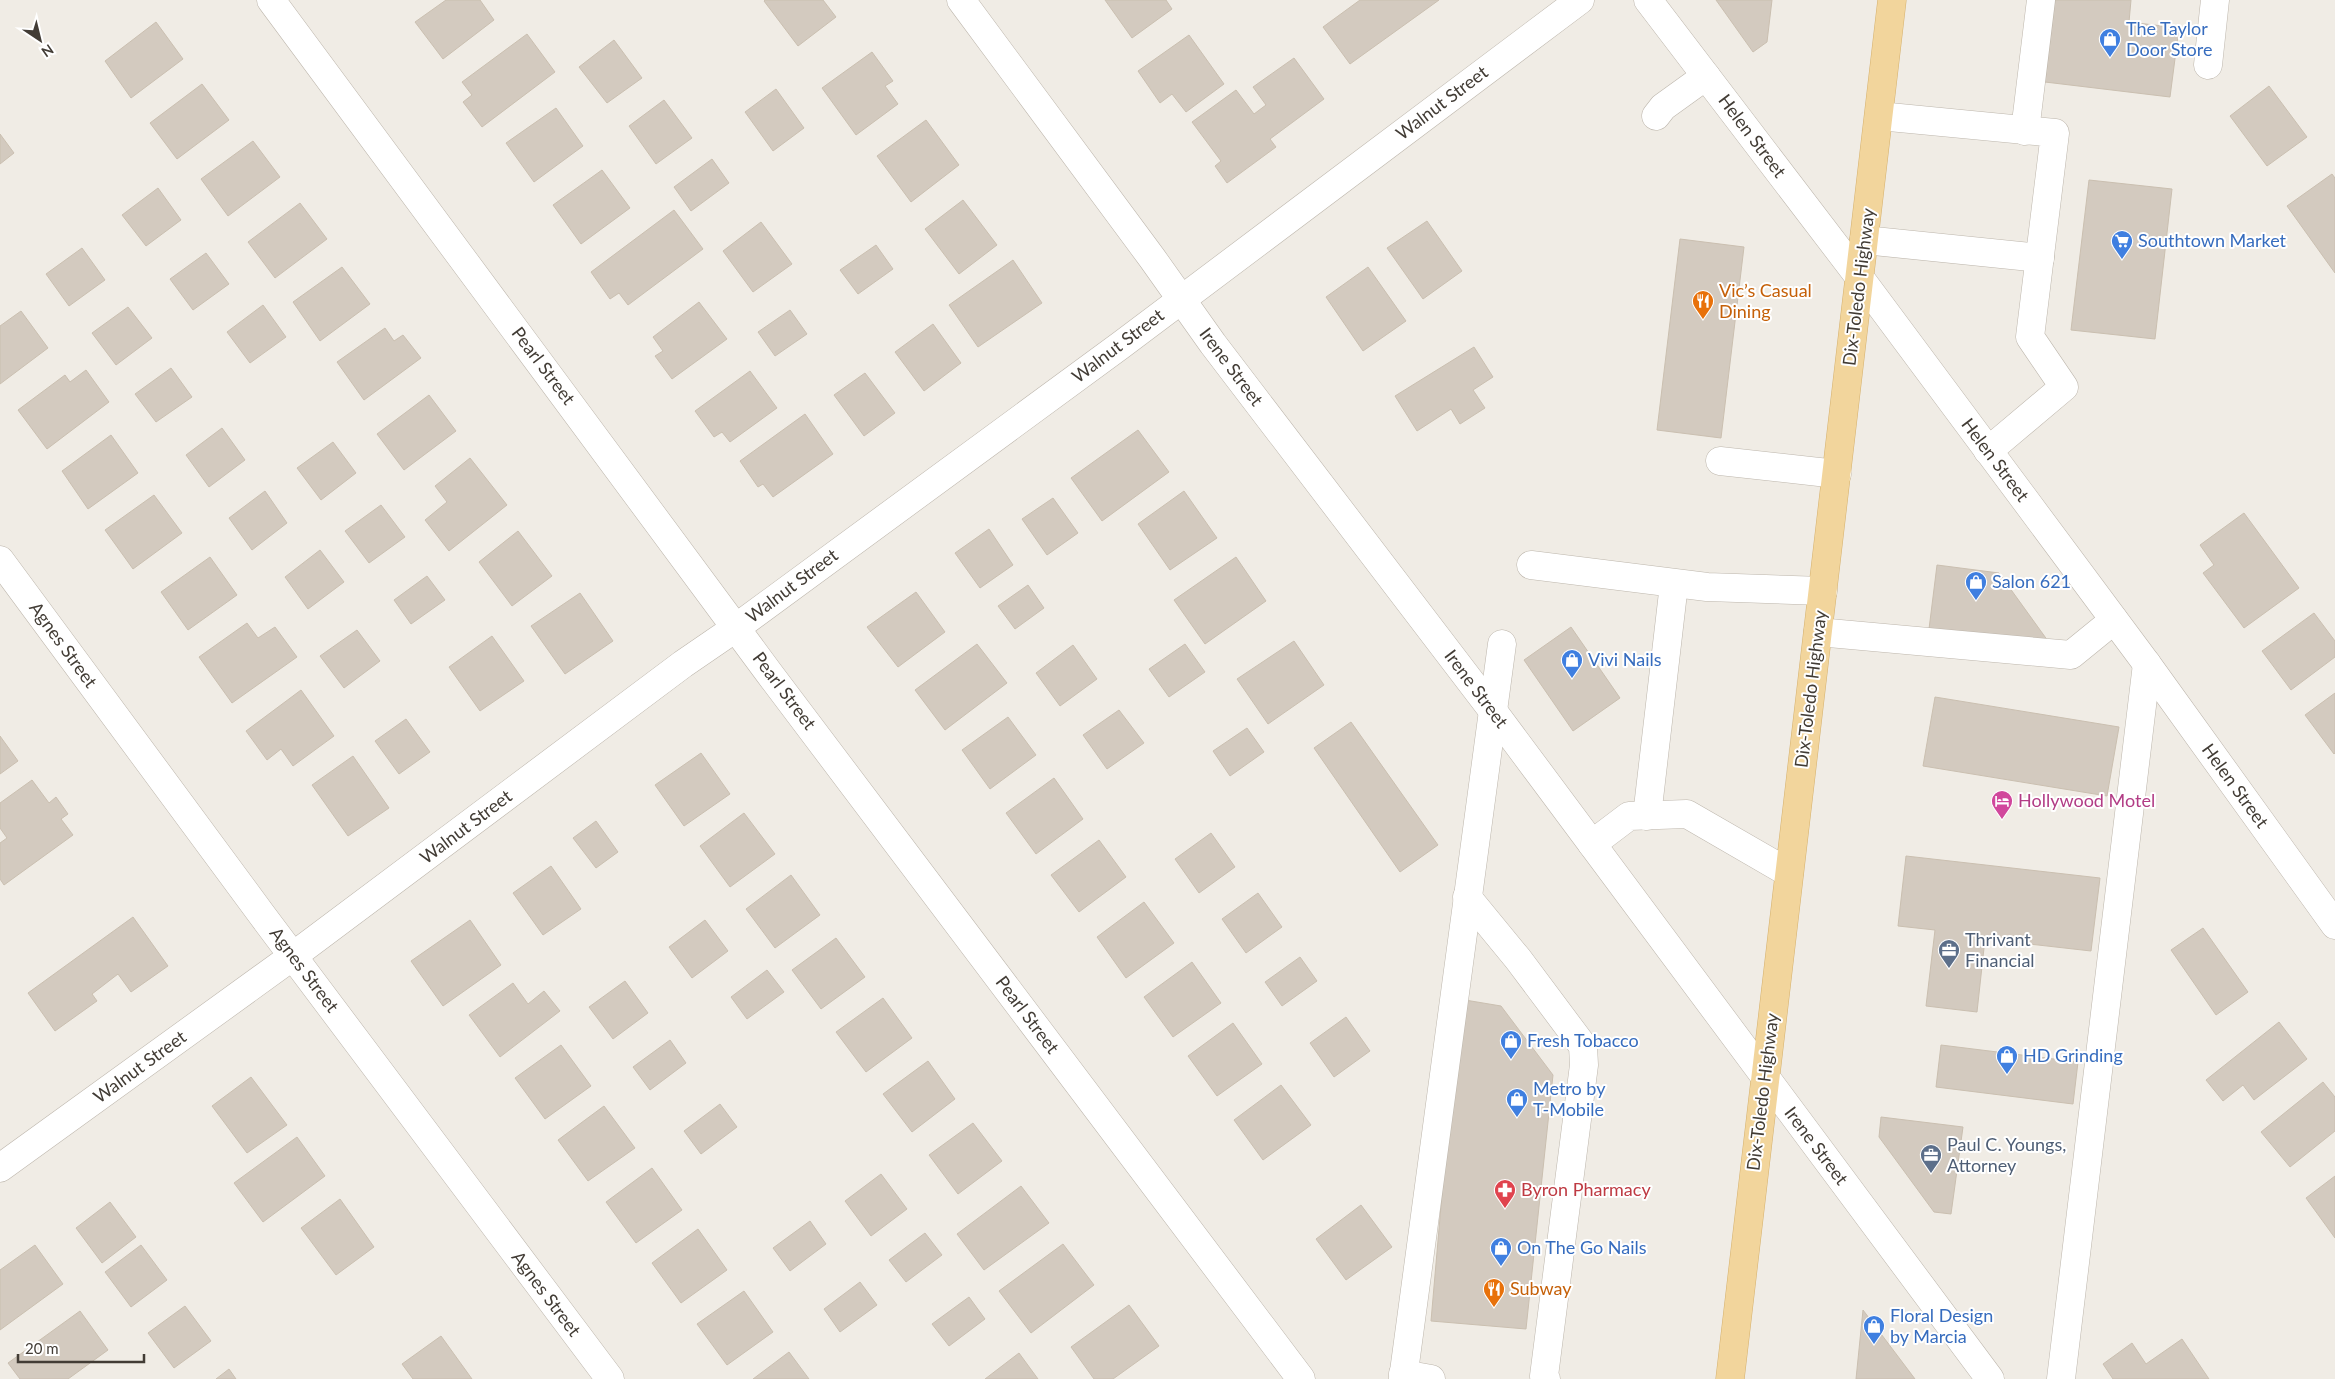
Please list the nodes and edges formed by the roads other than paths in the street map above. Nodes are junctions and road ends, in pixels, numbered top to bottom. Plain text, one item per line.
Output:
1 (271, 0) edge
2 (961, 0) edge
3 (1580, 0) edge
4 (1648, 0) edge
5 (1892, 0) edge
6 (2041, 0) edge
7 (2215, 0) edge
8 (2208, 65) dead end
9 (1706, 76) junction
10 (1656, 116) dead end
11 (1879, 116) junction
12 (2025, 131) junction
13 (1864, 240) junction
14 (2040, 258) junction
15 (1860, 278) junction
16 (1181, 299) junction
17 (1988, 451) junction
18 (1720, 460) dead end
19 (1837, 474) junction
20 (0, 560) edge
21 (1531, 565) dead end
22 (1674, 584) junction
23 (1823, 591) junction
24 (2114, 620) junction
25 (737, 627) junction
26 (1818, 632) junction
27 (1502, 644) dead end
28 (2147, 664) junction
29 (1493, 711) junction
30 (1647, 816) junction
31 (1592, 844) junction
32 (1789, 873) junction
33 (1467, 897) junction
34 (2335, 925) edge
35 (293, 956) junction
36 (1765, 1078) junction
37 (0, 1168) edge
38 (1403, 1377) edge
39 (610, 1379) edge
40 (1301, 1379) edge
41 (1431, 1379) edge
42 (1546, 1379) edge
43 (1730, 1379) edge
44 (1990, 1379) edge
45 (2061, 1379) edge

1 - 25 street, Pearl Street
2 - 16 street, Irene Street
3 - 16 street, Walnut Street
4 - 9 street, Helen Street
5 - 11 main road, Dix-Toledo Highway
6 - 12 street
7 - 8 street
9 - 10 street
9 - 15 street, Helen Street
11 - 12 street
11 - 13 main road, Dix-Toledo Highway
12 - 14 street
13 - 14 street
13 - 15 main road, Dix-Toledo Highway
14 - 17 street
15 - 17 street, Helen Street
15 - 19 main road, Dix-Toledo Highway
16 - 25 street, Walnut Street
16 - 29 street, Irene Street
17 - 24 street, Helen Street
18 - 19 street
19 - 23 main road, Dix-Toledo Highway
20 - 35 street, Agnes Street
21 - 22 street
22 - 23 street
22 - 30 street
23 - 26 main road, Dix-Toledo Highway
24 - 26 street
24 - 28 street, Helen Street
25 - 35 street, Walnut Street
25 - 40 street, Pearl Street
26 - 32 main road, Dix-Toledo Highway
27 - 29 street
28 - 34 street, Helen Street
28 - 45 street
29 - 31 street, Irene Street
29 - 33 street
30 - 31 street
30 - 32 street
31 - 36 street, Irene Street
32 - 36 main road, Dix-Toledo Highway
33 - 38 street
33 - 42 street
35 - 37 street, Walnut Street
35 - 39 street, Agnes Street
36 - 43 main road, Dix-Toledo Highway
36 - 44 street, Irene Street
38 - 41 street

